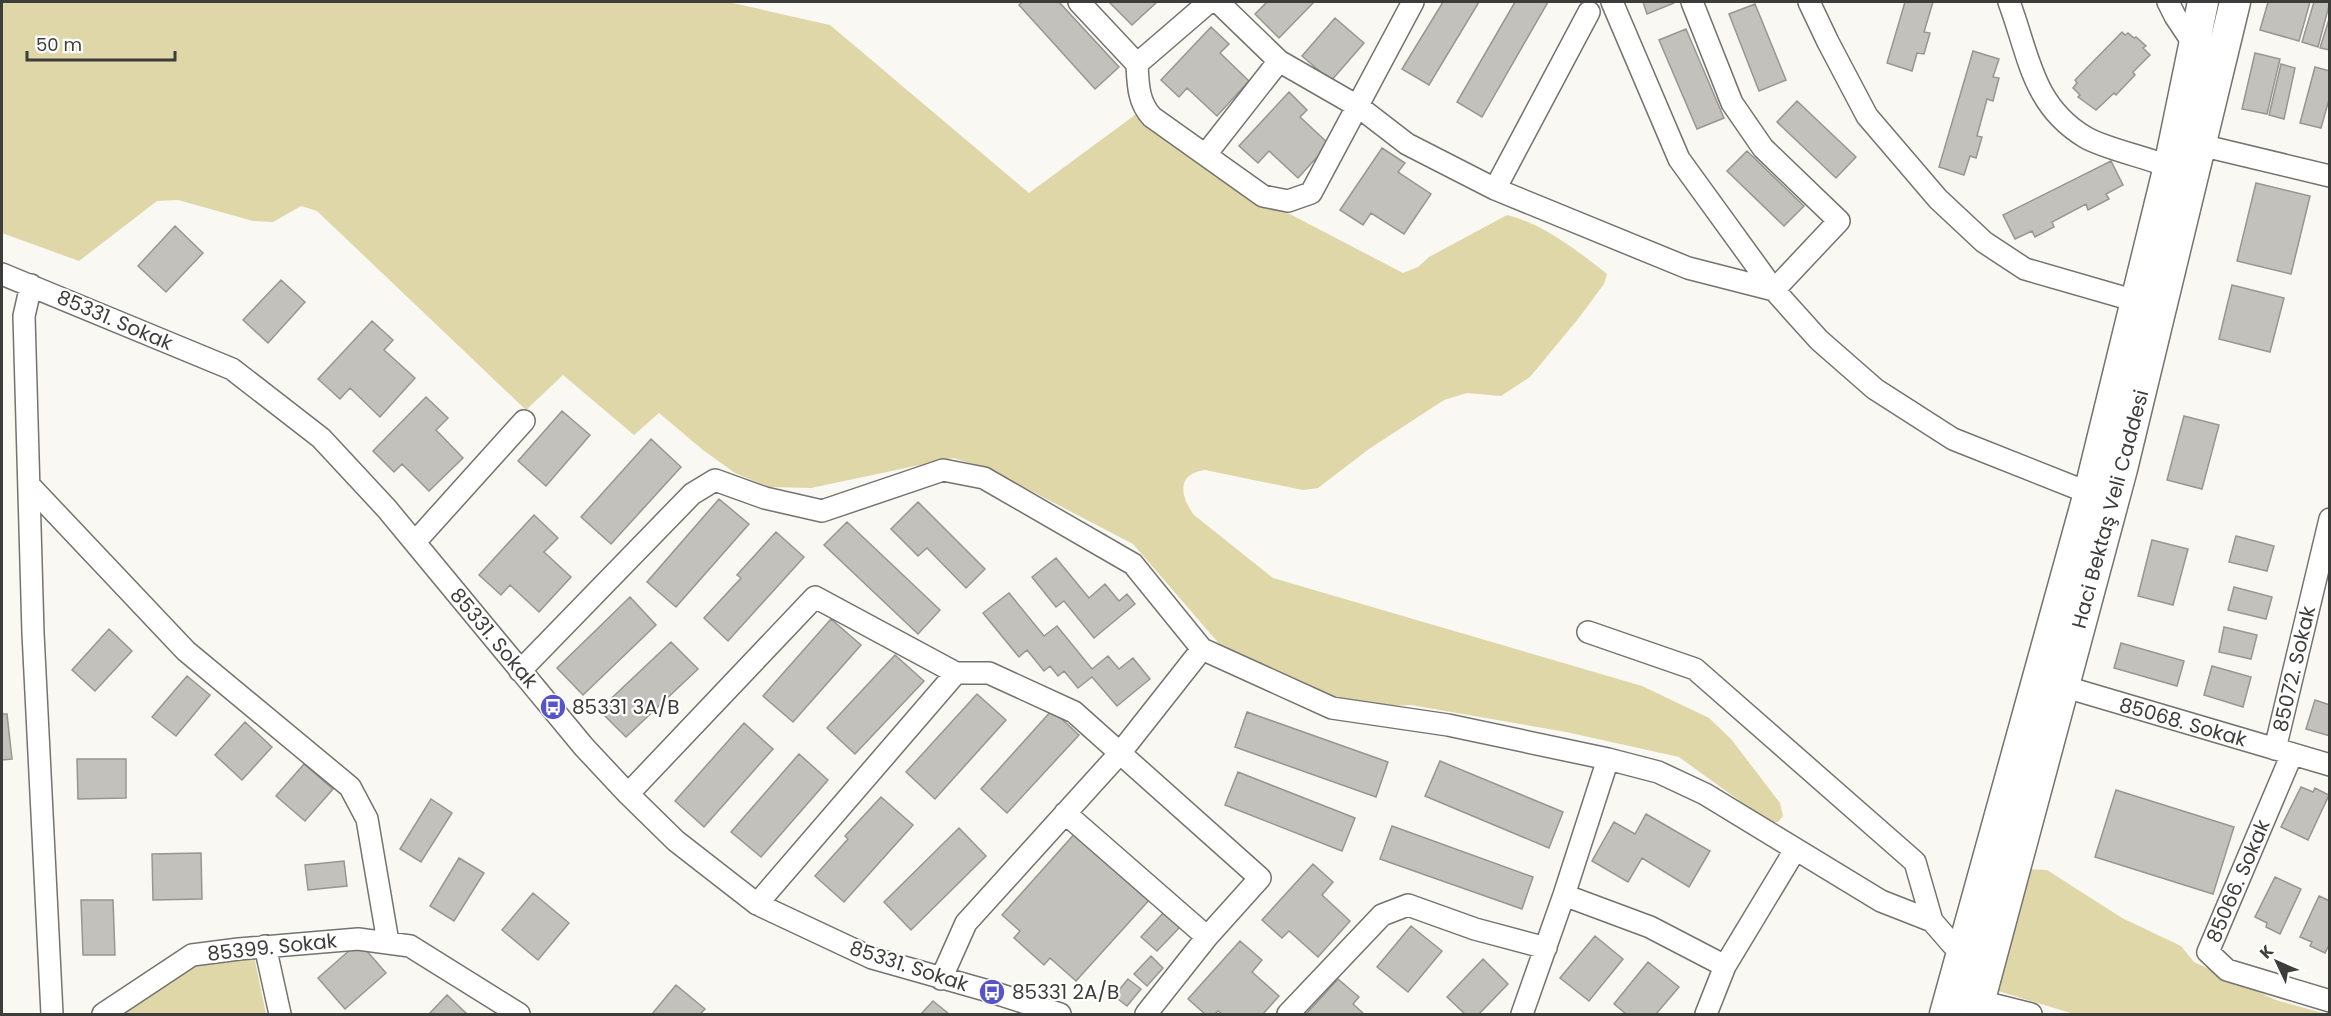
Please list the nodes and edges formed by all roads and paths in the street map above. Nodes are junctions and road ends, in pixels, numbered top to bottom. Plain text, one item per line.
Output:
1 (1079, 2) edge
2 (1209, 2) edge
3 (1218, 2) edge
4 (1413, 2) edge
5 (1612, 2) edge
6 (1692, 2) edge
7 (1809, 2) edge
8 (2009, 2) edge
9 (2168, 2) edge
10 (2203, 2) edge
11 (2235, 2) edge
12 (1589, 12) dead end
13 (2195, 46) junction
14 (1279, 61) junction
15 (1137, 64) junction
16 (1359, 107) junction
17 (2199, 153) junction
18 (1206, 154) junction
19 (2170, 162) junction
20 (2330, 176) edge
21 (1495, 189) junction
22 (2, 274) edge
23 (31, 285) junction
24 (1774, 290) junction
25 (2136, 301) junction
26 (524, 421) dead end
27 (29, 485) junction
28 (2089, 494) junction
29 (2330, 519) edge
30 (415, 542) junction
31 (1588, 632) dead end
32 (1202, 649) junction
33 (520, 671) junction
34 (956, 673) junction
35 (2050, 683) junction
36 (2283, 752) junction
37 (1120, 753) junction
38 (1608, 759) junction
39 (2330, 765) edge
40 (628, 794) junction
41 (1065, 813) junction
42 (1795, 850) junction
43 (1564, 895) junction
44 (757, 904) junction
45 (1932, 921) junction
46 (1207, 938) junction
47 (387, 942) junction
48 (265, 946) junction
49 (1546, 948) junction
50 (1962, 948) junction
51 (1725, 966) junction
52 (941, 979) junction
53 (2330, 1001) edge
54 (1978, 1008) edge
55 (52, 1014) edge
56 (103, 1014) edge
57 (280, 1014) edge
58 (519, 1014) edge
59 (1060, 1014) edge
60 (1146, 1014) edge
61 (1288, 1014) edge
62 (1522, 1014) edge
63 (1706, 1014) edge
64 (1945, 1014) edge
65 (2031, 1014) edge

1 - 15 street
2 - 15 street
3 - 14 street
4 - 16 street
5 - 24 street
6 - 24 street
7 - 25 street
8 - 19 street
9 - 13 street
10 - 13 main road, Haci Bektaş Veli Caddesi
11 - 17 main road, Haci Bektaş Veli Caddesi
12 - 21 street
13 - 19 main road, Haci Bektaş Veli Caddesi
14 - 16 street
14 - 18 street
15 - 18 street
16 - 18 street
16 - 21 street
17 - 19 street
17 - 20 street
17 - 35 main road, Haci Bektaş Veli Caddesi
19 - 25 main road, Haci Bektaş Veli Caddesi
21 - 24 street
22 - 23 street, 85331. Sokak
23 - 27 street
23 - 30 street, 85331. Sokak
24 - 28 street
25 - 28 main road, Haci Bektaş Veli Caddesi
26 - 30 street
27 - 47 street
27 - 55 street
28 - 35 main road, Haci Bektaş Veli Caddesi
29 - 36 street, 85072. Sokak
30 - 33 street, 85331. Sokak
31 - 45 street
32 - 33 street
32 - 37 street
32 - 38 street
33 - 40 street, 85331. Sokak
34 - 37 street
34 - 40 street
34 - 44 street
35 - 36 street, 85068. Sokak
35 - 50 main road, Haci Bektaş Veli Caddesi
35 - 54 main road, Haci Bektaş Veli Caddesi
36 - 39 street, 85068. Sokak
36 - 53 street, 85066. Sokak
37 - 41 street
37 - 46 street
38 - 42 street
38 - 43 street
40 - 44 street, 85331. Sokak
41 - 46 street
41 - 52 street
42 - 45 street
42 - 51 street
43 - 49 street
43 - 51 street
44 - 52 street, 85331. Sokak
45 - 50 street
46 - 60 street
47 - 48 street, 85399. Sokak
47 - 58 street, 85399. Sokak
48 - 56 street, 85399. Sokak
48 - 57 street
49 - 61 street
49 - 62 street
50 - 64 main road, Haci Bektaş Veli Caddesi
51 - 63 street
52 - 59 street, 85331. Sokak
54 - 65 street

